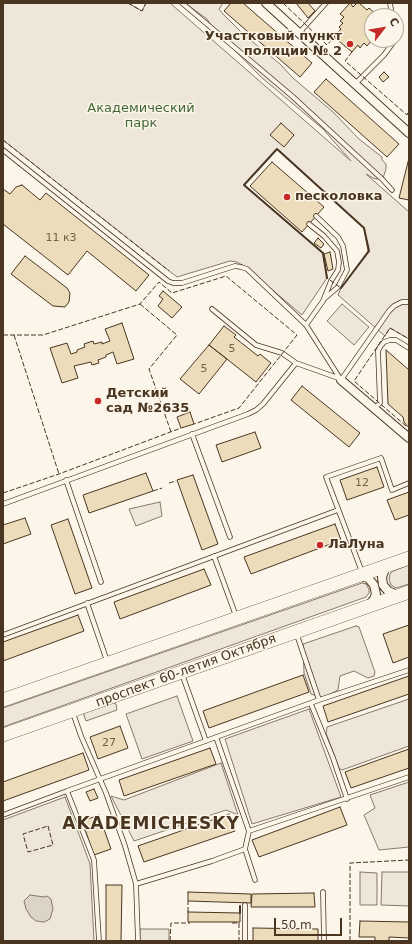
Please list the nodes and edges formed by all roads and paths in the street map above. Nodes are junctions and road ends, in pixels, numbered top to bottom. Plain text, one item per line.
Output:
1 (182, 3) edge
2 (266, 3) edge
3 (326, 3) edge
4 (299, 33) junction
5 (389, 48) edge
6 (355, 84) junction
7 (409, 133) edge
8 (3, 150) edge
9 (392, 190) dead end
10 (316, 216) dead end
11 (309, 224) dead end
12 (323, 301) junction
13 (409, 302) edge
14 (212, 309) dead end
15 (306, 325) junction
16 (409, 348) edge
17 (296, 363) junction
18 (341, 380) junction
19 (378, 406) junction
20 (192, 434) junction
21 (409, 438) edge
22 (66, 480) junction
23 (409, 483) edge
24 (3, 504) edge
25 (338, 510) junction
26 (230, 537) dead end
27 (214, 556) junction
28 (409, 558) edge
29 (391, 564) junction
30 (361, 575) junction
31 (101, 582) dead end
32 (406, 593) edge
33 (86, 603) junction
34 (368, 606) junction
35 (237, 618) junction
36 (296, 632) junction
37 (3, 635) edge
38 (108, 664) junction
39 (409, 670) edge
40 (182, 672) junction
41 (3, 700) edge
42 (320, 700) junction
43 (311, 704) junction
44 (72, 711) junction
45 (3, 735) edge
46 (216, 738) junction
47 (206, 741) junction
48 (409, 777) edge
49 (100, 779) junction
50 (68, 791) junction
51 (347, 799) junction
52 (3, 815) edge
53 (249, 831) junction
54 (245, 849) junction
55 (255, 880) dead end
56 (136, 884) junction
57 (323, 892) dead end
58 (245, 905) dead end
59 (99, 941) edge
60 (138, 941) edge
61 (245, 941) edge
62 (324, 941) edge

1 - 9 lane
2 - 4 street
3 - 4 lane
4 - 6 street
5 - 6 lane
6 - 7 street
8 - 15 lane
10 - 12 lane
11 - 12 lane
12 - 15 lane
13 - 18 lane
14 - 17 lane
15 - 18 lane
16 - 19 lane
17 - 18 lane
17 - 20 lane
18 - 19 street
19 - 21 street
20 - 22 lane
20 - 26 lane
22 - 24 lane
22 - 31 lane
23 - 25 lane
25 - 27 lane
25 - 30 lane
27 - 33 lane
27 - 35 lane
28 - 29 main road
29 - 30 main road
29 - 32 street, проспект 60-летия Октября
30 - 34 street
30 - 35 main road
32 - 34 main road, проспект 60-летия Октября
33 - 37 lane
33 - 38 lane
34 - 36 main road, проспект 60-летия Октября
35 - 38 main road
36 - 40 main road, проспект 60-летия Октября
36 - 42 lane
38 - 41 main road
39 - 42 lane
40 - 44 main road, проспект 60-летия Октября
40 - 47 lane
42 - 43 lane
43 - 46 lane
43 - 51 lane
44 - 45 main road, проспект 60-летия Октября
44 - 49 lane
46 - 47 lane
46 - 53 lane
47 - 49 lane
48 - 51 lane
49 - 50 lane
49 - 56 lane
50 - 52 lane
50 - 59 lane
51 - 53 lane
53 - 54 lane
54 - 55 lane
54 - 56 lane
56 - 60 lane
57 - 62 lane
58 - 61 lane

